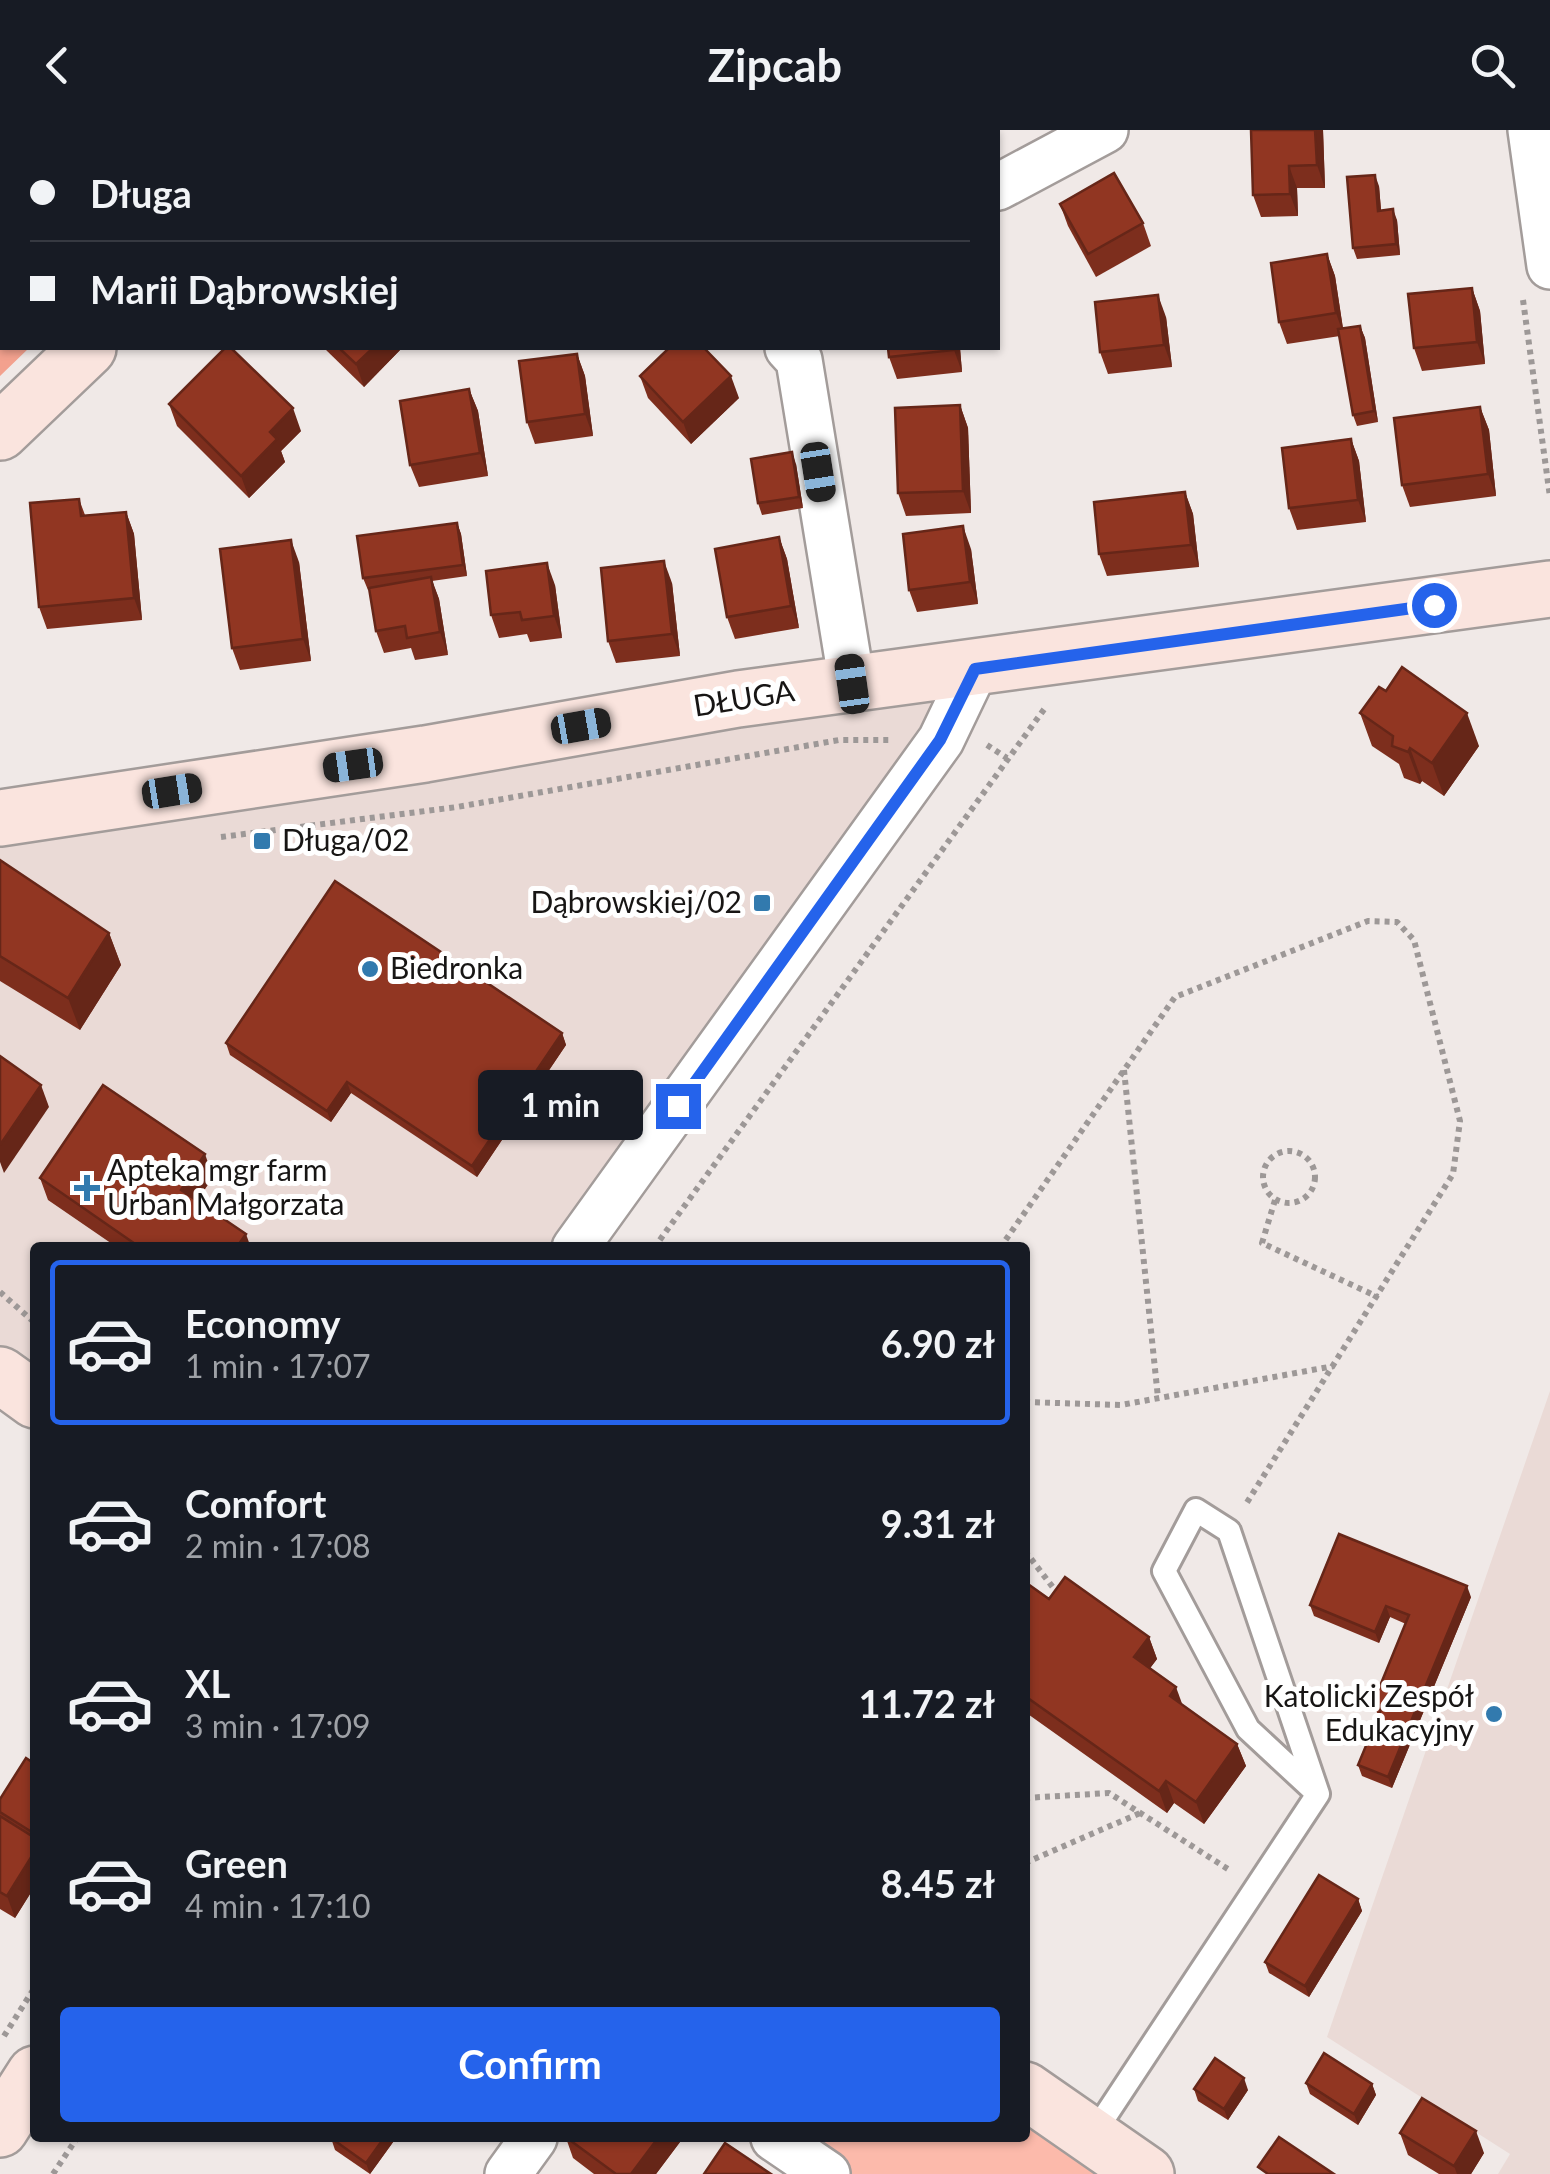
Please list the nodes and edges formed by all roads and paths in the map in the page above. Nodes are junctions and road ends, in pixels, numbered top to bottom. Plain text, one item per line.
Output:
1 (1105, 130) edge
2 (1530, 130) edge
3 (1000, 186) edge
4 (1536, 275) edge
5 (86, 350) edge
6 (790, 350) edge
7 (0, 432) edge
8 (1550, 497) edge
9 (1550, 589) edge
10 (975, 669) junction
11 (852, 684) junction
12 (1043, 708) dead end
13 (940, 740) junction
14 (1007, 758) junction
15 (0, 818) edge
16 (202, 836) dead end
17 (1124, 1068) junction
18 (1274, 1200) junction
19 (580, 1242) edge
20 (658, 1242) edge
21 (1004, 1242) edge
22 (0, 1292) edge
23 (1378, 1297) junction
24 (30, 1319) edge
25 (1334, 1366) junction
26 (0, 1375) edge
27 (30, 1396) edge
28 (1158, 1398) junction
29 (1030, 1402) edge
30 (1229, 1531) junction
31 (1030, 1557) edge
32 (1068, 1606) edge
33 (1318, 1794) junction
34 (1030, 1798) edge
35 (1140, 1813) junction
36 (1030, 1861) edge
37 (1258, 1888) junction
38 (30, 1995) edge
39 (0, 2042) edge
40 (30, 2082) edge
41 (1030, 2093) edge
42 (0, 2129) edge
43 (1092, 2136) junction
44 (74, 2142) edge
45 (531, 2142) edge
46 (780, 2142) edge
47 (54, 2174) edge
48 (508, 2174) edge
49 (827, 2174) edge
50 (1146, 2174) edge

1 - 3 street
2 - 4 street
4 - 8 path
5 - 7 street
6 - 11 street
9 - 10 street, DŁUGA
10 - 11 street, DŁUGA
10 - 13 street
11 - 15 street, DŁUGA
12 - 14 path
13 - 14 path
13 - 16 path
13 - 19 street
14 - 20 path
17 - 21 path
17 - 23 path
17 - 28 path
18 - 18 path
18 - 23 path
22 - 24 path
23 - 25 path
25 - 28 path
25 - 30 path
26 - 27 street
28 - 29 path
30 - 33 lane
30 - 33 lane
31 - 32 path
33 - 37 lane
34 - 35 path
35 - 36 path
35 - 37 path
37 - 43 lane
38 - 39 path
40 - 42 street
41 - 43 street
43 - 50 street
44 - 47 path
45 - 48 street
46 - 49 street

